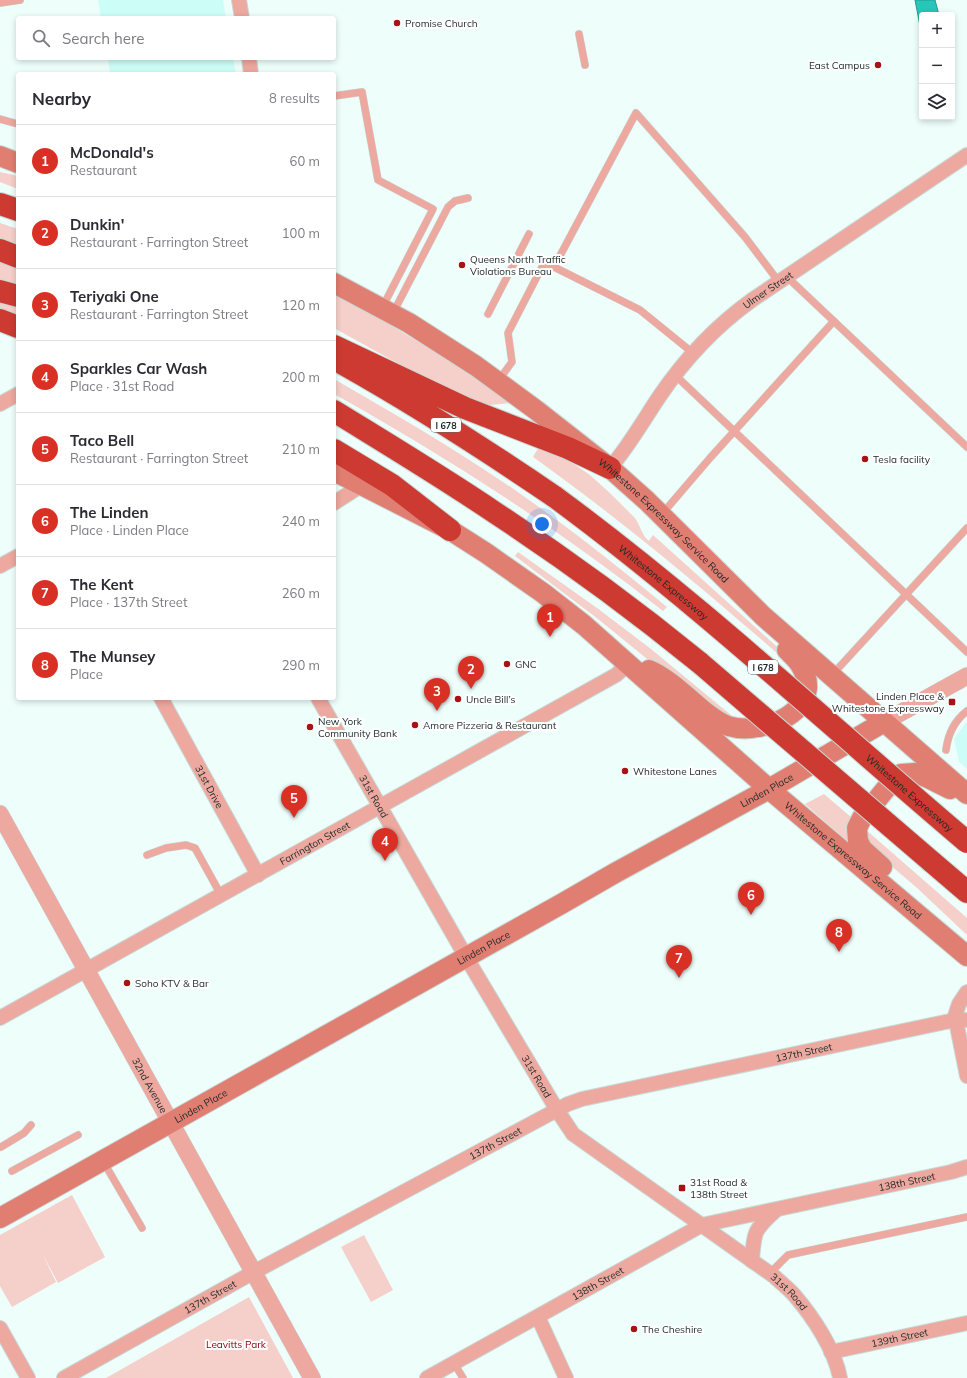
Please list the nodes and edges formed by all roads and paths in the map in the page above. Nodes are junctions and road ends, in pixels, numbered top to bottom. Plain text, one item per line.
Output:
1 (20, 0) edge
2 (239, 0) edge
3 (0, 3) edge
4 (242, 16) edge
5 (579, 34) dead end
6 (249, 60) edge
7 (585, 65) dead end
8 (252, 72) edge
9 (336, 96) edge
10 (0, 119) edge
11 (16, 123) edge
12 (967, 155) edge
13 (0, 156) edge
14 (16, 162) edge
15 (468, 198) dead end
16 (0, 204) edge
17 (16, 209) edge
18 (529, 234) dead end
19 (0, 250) edge
20 (16, 256) edge
21 (554, 267) junction
22 (782, 279) junction
23 (336, 284) edge
24 (0, 291) edge
25 (16, 295) edge
26 (0, 304) edge
27 (16, 309) edge
28 (388, 310) junction
29 (488, 314) dead end
30 (0, 321) edge
31 (834, 321) junction
32 (16, 326) edge
33 (336, 347) edge
34 (693, 353) junction
35 (336, 360) edge
36 (675, 375) junction
37 (498, 381) junction
38 (16, 395) edge
39 (0, 404) edge
40 (336, 412) edge
41 (336, 423) edge
42 (734, 431) junction
43 (967, 447) edge
44 (336, 451) edge
45 (610, 468) junction
46 (336, 472) edge
47 (443, 479) junction
48 (362, 485) junction
49 (336, 502) edge
50 (661, 515) junction
51 (967, 528) edge
52 (450, 530) junction
53 (16, 557) edge
54 (0, 566) edge
55 (906, 594) junction
56 (967, 652) edge
57 (627, 665) junction
58 (831, 676) junction
59 (967, 676) edge
60 (162, 700) edge
61 (319, 700) edge
62 (967, 711) edge
63 (884, 722) junction
64 (946, 750) dead end
65 (769, 789) junction
66 (967, 794) edge
67 (967, 799) edge
68 (380, 807) junction
69 (2, 820) edge
70 (967, 842) edge
71 (148, 856) dead end
72 (258, 875) junction
73 (967, 892) edge
74 (221, 895) junction
75 (941, 933) junction
76 (967, 956) edge
77 (466, 957) junction
78 (87, 970) junction
79 (967, 992) edge
80 (0, 1018) edge
81 (961, 1020) edge
82 (967, 1076) edge
83 (556, 1110) junction
84 (171, 1122) junction
85 (31, 1125) dead end
86 (78, 1135) dead end
87 (1, 1147) edge
88 (102, 1161) junction
89 (967, 1167) edge
90 (12, 1171) dead end
91 (776, 1209) junction
92 (967, 1216) edge
93 (0, 1218) edge
94 (702, 1225) junction
95 (142, 1228) dead end
96 (752, 1261) junction
97 (254, 1272) junction
98 (770, 1273) junction
99 (538, 1317) junction
100 (967, 1323) edge
101 (0, 1328) edge
102 (831, 1352) junction
103 (454, 1363) junction
104 (28, 1378) edge
105 (64, 1378) edge
106 (312, 1378) edge
107 (427, 1378) edge
108 (463, 1378) edge
109 (566, 1378) edge
110 (840, 1378) edge

1 - 3 lane
2 - 4 street
5 - 7 lane
6 - 8 street
9 - 28 lane
10 - 11 lane
12 - 22 street, Ulmer Street
13 - 14 main road
15 - 28 lane
16 - 17 highway
18 - 29 lane
19 - 20 highway
21 - 22 lane
21 - 34 lane
21 - 37 lane
22 - 31 lane
22 - 34 street, Ulmer Street
23 - 28 main road, Whitestone Expressway Service Road
24 - 25 highway
26 - 27 highway
28 - 37 main road, Whitestone Expressway Service Road
30 - 32 highway
31 - 42 lane
31 - 43 lane
33 - 45 highway
34 - 36 street, Ulmer Street
35 - 70 highway, Whitestone Expressway / I 678, bridge
36 - 42 lane
36 - 45 street, Ulmer Street
37 - 45 main road, Whitestone Expressway Service Road
38 - 39 street
40 - 47 highway
41 - 47 highway
42 - 50 lane
42 - 55 lane
44 - 52 highway
45 - 50 main road, Whitestone Expressway Service Road
45 - 57 main road
46 - 48 main road, Whitestone Expressway Service Road
47 - 73 highway, bridge
48 - 49 street
48 - 52 main road, Whitestone Expressway Service Road
50 - 58 main road, Whitestone Expressway Service Road
51 - 55 lane
52 - 57 main road, Whitestone Expressway Service Road
53 - 54 street
55 - 56 lane
55 - 58 lane
57 - 65 main road, Whitestone Expressway Service Road
57 - 68 street, Farrington Street
58 - 63 main road, Whitestone Expressway Service Road
59 - 63 street, Linden Place
60 - 72 street, 31st Drive
61 - 68 street, 31st Road
62 - 64 lane
63 - 65 main road, Linden Place
63 - 66 main road, Whitestone Expressway Service Road
65 - 75 main road, Whitestone Expressway Service Road
65 - 77 main road, Linden Place
67 - 75 main road
68 - 72 street, Farrington Street
68 - 77 street, 31st Road
69 - 78 street, 32nd Avenue
71 - 74 lane
72 - 74 street, Farrington Street
74 - 78 street, Farrington Street
75 - 76 main road, Whitestone Expressway Service Road
77 - 83 street, 31st Road
77 - 84 main road, Linden Place
78 - 80 street, Farrington Street
78 - 84 street, 32nd Avenue
79 - 81 street
81 - 82 street
81 - 83 street, 137th Street
83 - 94 street, 31st Road
83 - 97 street, 137th Street
84 - 88 main road, Linden Place
84 - 97 street, 32nd Avenue
85 - 87 lane
86 - 90 lane
88 - 93 main road, Linden Place
88 - 95 lane
89 - 91 street, 138th Street
91 - 94 street, 138th Street
91 - 96 street
92 - 98 lane
94 - 96 street, 31st Road
94 - 99 street, 138th Street
96 - 98 street, 31st Road
97 - 105 street, 137th Street
97 - 106 street, 32nd Avenue
98 - 102 street, 31st Road
99 - 103 street, 138th Street
99 - 109 street
100 - 102 street, 139th Street
101 - 104 street
102 - 110 street, 31st Road
103 - 107 street, 138th Street
103 - 108 lane

